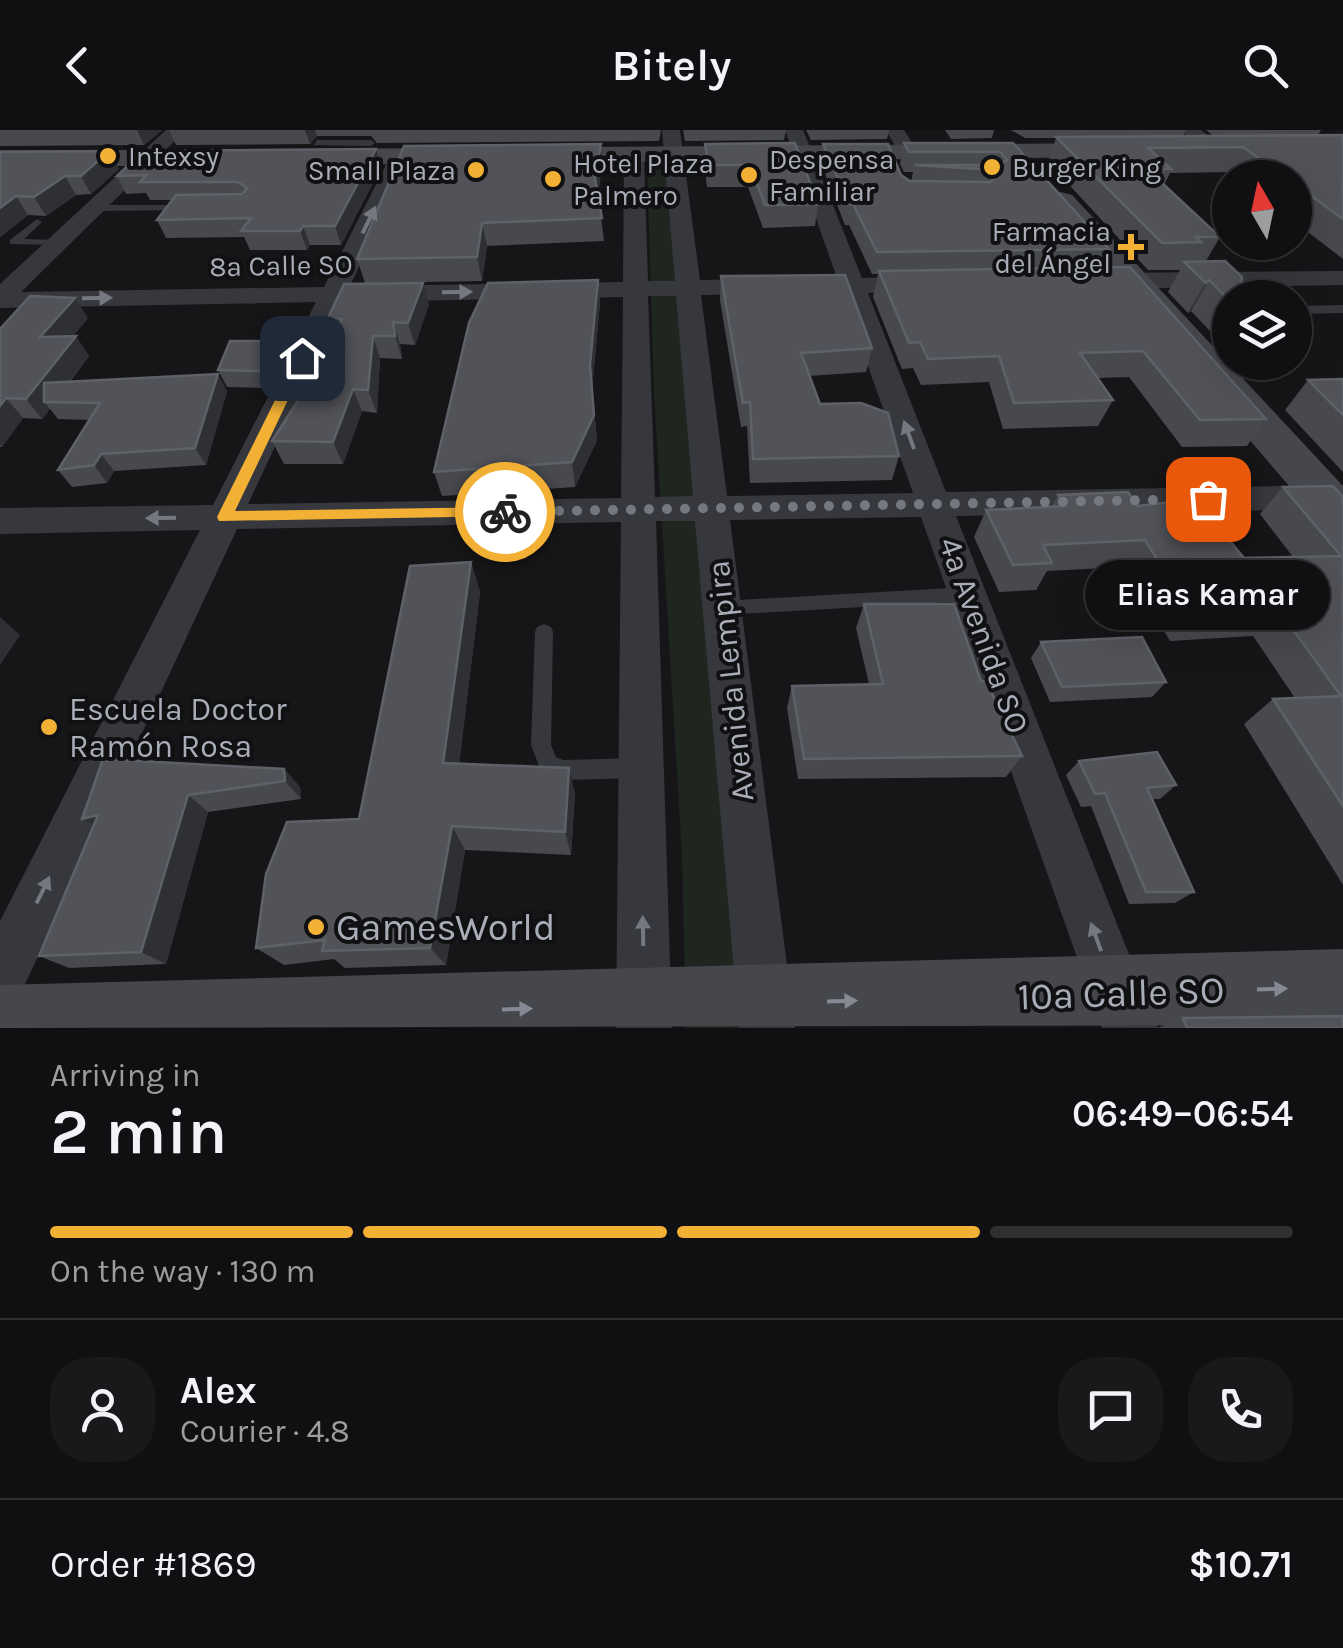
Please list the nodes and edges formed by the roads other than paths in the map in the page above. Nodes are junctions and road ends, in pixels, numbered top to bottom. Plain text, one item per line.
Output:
1 (177, 130) edge
2 (800, 142) edge
3 (1008, 142) edge
4 (317, 143) dead end
5 (395, 143) edge
6 (672, 143) edge
7 (1174, 144) edge
8 (896, 150) edge
9 (1252, 150) edge
10 (634, 156) junction
11 (0, 158) edge
12 (148, 158) junction
13 (228, 158) edge
14 (268, 158) edge
15 (95, 208) junction
16 (208, 208) edge
17 (37, 222) dead end
18 (58, 243) junction
19 (1343, 278) edge
20 (1132, 281) junction
21 (1072, 282) edge
22 (953, 284) edge
23 (854, 286) junction
24 (689, 288) junction
25 (636, 289) junction
26 (332, 294) junction
27 (0, 299) edge
28 (1343, 308) edge
29 (1312, 309) edge
30 (935, 504) junction
31 (1337, 504) edge
32 (712, 508) junction
33 (638, 510) junction
34 (224, 517) junction
35 (0, 521) edge
36 (968, 594) junction
37 (722, 608) junction
38 (544, 632) dead end
39 (642, 768) junction
40 (0, 978) edge
41 (1343, 987) edge
42 (1124, 1011) edge
43 (765, 1016) edge
44 (644, 1017) edge
45 (0, 1024) edge

1 - 12 street
2 - 6 main road
2 - 8 main road
2 - 23 street, 4a Avenida SO
3 - 7 main road
3 - 8 main road
3 - 20 main road
4 - 5 lane
5 - 10 main road
5 - 14 main road
26 -> 5 street
6 - 10 main road
6 - 24 street, Avenida Lempira
7 - 9 main road
10 - 25 street
11 - 12 main road
12 - 13 main road
12 - 15 street
15 - 16 lane
15 - 18 street
17 - 18 lane
18 - 27 street
19 - 20 street
20 - 21 street
20 - 31 main road
22 - 23 street, 8a Calle SO
23 - 24 street, 8a Calle SO
30 -> 23 street, 4a Avenida SO
24 - 25 street, 8a Calle SO
24 - 32 street, Avenida Lempira
26 -> 25 street, 8a Calle SO
25 - 33 street
27 -> 26 street, 8a Calle SO
26 - 34 street
28 - 29 lane
30 - 31 street
30 - 32 street
30 - 36 street, 4a Avenida SO
32 - 33 street
32 - 37 street, Avenida Lempira
33 - 34 street
33 - 39 street
34 -> 35 street
40 -> 34 street
36 - 37 lane
42 -> 36 street, 4a Avenida SO
37 - 43 street, Avenida Lempira
38 - 39 lane
44 -> 39 street
42 -> 41 main road, 10a Calle SO
43 -> 42 main road, 10a Calle SO
43 - 44 main road, 10a Calle SO
45 -> 44 main road, 10a Calle SO

